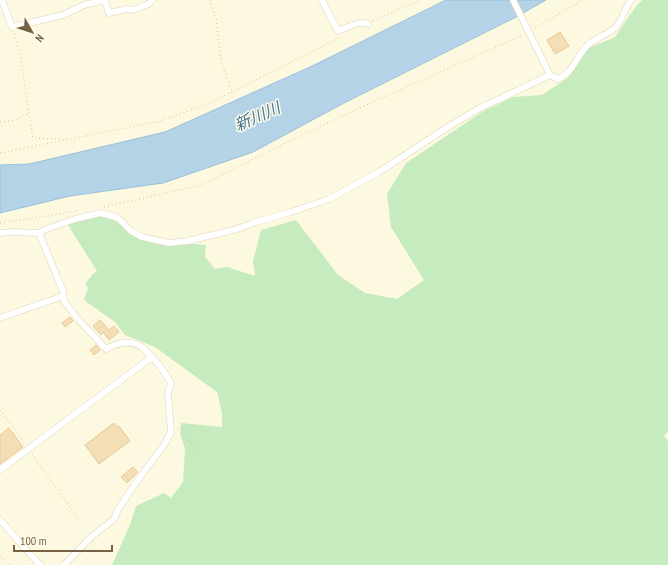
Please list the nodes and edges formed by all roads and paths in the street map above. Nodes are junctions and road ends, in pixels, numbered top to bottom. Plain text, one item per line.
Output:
1 (2, 0) edge
2 (104, 0) edge
3 (152, 0) edge
4 (210, 0) edge
5 (322, 0) edge
6 (420, 0) edge
7 (513, 0) edge
8 (582, 0) edge
9 (632, 0) edge
10 (368, 24) joint
11 (12, 27) junction
12 (529, 32) junction
13 (343, 36) dead end
14 (550, 75) junction
15 (232, 92) junction
16 (29, 113) junction
17 (0, 122) edge
18 (64, 141) junction
19 (0, 153) edge
20 (103, 207) dead end
21 (82, 211) dead end
22 (0, 223) edge
23 (0, 233) edge
24 (39, 233) junction
25 (63, 296) junction
26 (0, 318) edge
27 (152, 358) junction
28 (0, 410) edge
29 (170, 428) junction
30 (28, 449) junction
31 (197, 455) dead end
32 (0, 470) edge
33 (78, 517) dead end
34 (0, 520) edge
35 (0, 556) edge
36 (10, 565) edge
37 (40, 565) edge
38 (64, 565) edge

1 - 11 street
2 - 3 street
2 - 11 street
4 - 15 path
5 - 10 street
6 - 10 path
7 - 12 street
8 - 12 path
9 - 14 street
11 - 16 path
12 - 14 street
12 - 20 path
13 - 15 path
14 - 24 street
15 - 18 path
16 - 17 path
16 - 18 path
18 - 19 path
21 - 22 path
23 - 24 street
24 - 25 street
25 - 26 street
25 - 27 street
27 - 29 street
27 - 30 street
28 - 30 path
29 - 31 path
29 - 38 street
30 - 32 street
30 - 33 path
34 - 37 street
35 - 36 path

